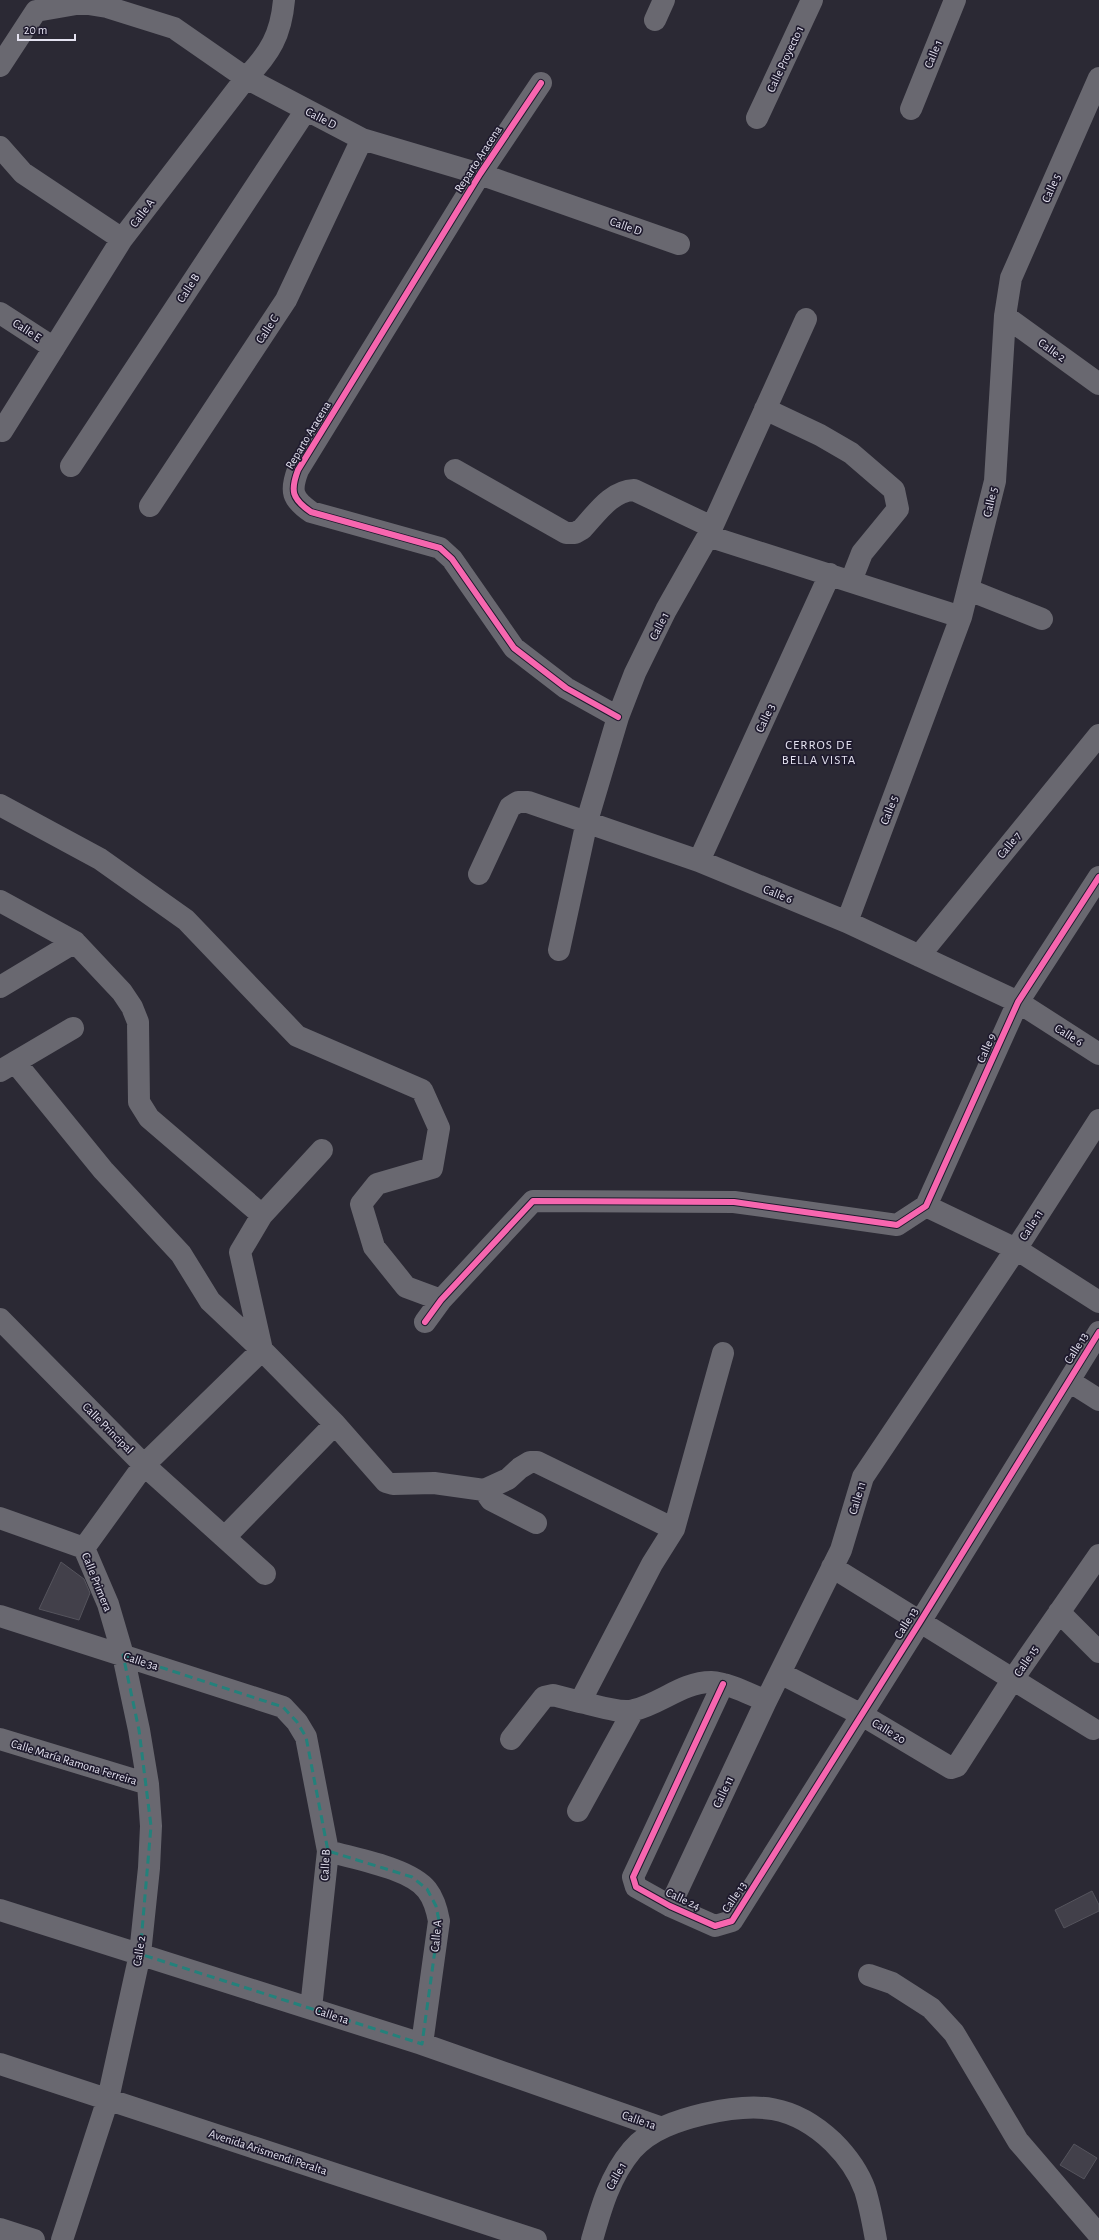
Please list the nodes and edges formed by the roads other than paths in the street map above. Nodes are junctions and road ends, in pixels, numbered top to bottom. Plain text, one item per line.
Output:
1 (284, 0) edge
2 (664, 0) edge
3 (812, 0) edge
4 (955, 0) edge
5 (32, 6) edge
6 (655, 20) dead end
7 (0, 66) edge
8 (246, 78) junction
9 (1099, 78) edge
10 (542, 83) dead end
11 (911, 109) dead end
12 (306, 110) junction
13 (758, 118) dead end
14 (362, 139) junction
15 (0, 147) edge
16 (480, 174) junction
17 (122, 239) junction
18 (679, 244) dead end
19 (0, 312) edge
20 (1006, 316) junction
21 (806, 319) dead end
22 (54, 348) junction
23 (1099, 384) edge
24 (765, 409) junction
25 (2, 431) dead end
26 (71, 466) dead end
27 (455, 470) dead end
28 (150, 506) dead end
29 (710, 531) junction
30 (830, 574) junction
31 (851, 581) junction
32 (969, 590) junction
33 (961, 617) junction
34 (1042, 619) dead end
35 (618, 717) junction
36 (1099, 735) edge
37 (0, 805) edge
38 (587, 821) junction
39 (699, 861) junction
40 (480, 874) dead end
41 (1099, 877) edge
42 (0, 901) edge
43 (847, 922) junction
44 (75, 942) junction
45 (559, 950) dead end
46 (919, 956) junction
47 (0, 986) edge
48 (1018, 1002) junction
49 (73, 1028) dead end
50 (1099, 1054) edge
51 (8, 1067) edge
52 (1099, 1120) edge
53 (322, 1150) dead end
54 (926, 1206) junction
55 (262, 1215) junction
56 (1016, 1249) junction
57 (442, 1300) junction
58 (1099, 1302) edge
59 (0, 1319) edge
60 (425, 1322) dead end
61 (1099, 1332) edge
62 (262, 1350) junction
63 (723, 1353) dead end
64 (1069, 1381) junction
65 (1099, 1400) edge
66 (335, 1424) junction
67 (144, 1465) junction
68 (484, 1490) junction
69 (0, 1518) edge
70 (536, 1523) dead end
71 (674, 1529) junction
72 (225, 1537) junction
73 (84, 1548) junction
74 (1099, 1555) edge
75 (832, 1567) junction
76 (265, 1574) dead end
77 (1059, 1612) junction
78 (0, 1616) edge
79 (920, 1622) junction
80 (1099, 1652) edge
81 (123, 1655) junction
82 (780, 1673) junction
83 (1013, 1679) junction
84 (723, 1684) junction
85 (766, 1701) junction
86 (580, 1702) junction
87 (283, 1707) joint
88 (633, 1711) junction
89 (862, 1715) junction
90 (1093, 1729) dead end
91 (0, 1739) edge
92 (511, 1739) dead end
93 (954, 1768) joint
94 (148, 1784) junction
95 (578, 1811) dead end
96 (328, 1851) junction
97 (670, 1906) junction
98 (0, 1910) edge
99 (728, 1923) joint
100 (140, 1954) junction
101 (869, 1975) dead end
102 (311, 2008) junction
103 (422, 2044) junction
104 (0, 2064) edge
105 (108, 2099) junction
106 (662, 2128) junction
107 (0, 2229) edge
108 (1099, 2235) edge
109 (34, 2240) edge
110 (62, 2240) edge
111 (536, 2240) edge
112 (592, 2240) edge
113 (876, 2240) edge

1 - 8 street, Calle A
2 - 6 street
3 - 13 street, Calle Proyecto 1
4 - 11 street, Calle 1
5 - 7 street, Calle D
5 - 8 street, Calle D
8 - 12 street, Calle D
8 - 17 street, Calle A
9 - 20 street, Calle 5
10 - 16 street, Reparto Aracena
12 - 14 street, Calle D
12 - 26 street, Calle B
14 - 16 street, Calle D
14 - 28 street, Calle C
15 - 17 street
16 - 18 street, Calle D
16 - 35 street, Reparto Aracena
17 - 22 street, Calle A
19 - 22 street, Calle E
20 - 23 street, Calle 2
20 - 32 street, Calle 5
21 - 24 street, Calle 1
22 - 25 street, Calle A
24 - 29 street, Calle 1
24 - 31 street
27 - 29 street
29 - 30 street
29 - 35 street, Calle 1
30 - 31 street
30 - 39 street, Calle 3
31 - 33 street
32 - 33 street, Calle 5
32 - 34 street
33 - 43 street, Calle 5
35 - 38 street, Calle 1
36 - 46 street, Calle 7
37 - 57 street
38 - 39 street, Calle 6
38 - 40 street, Calle 6
38 - 45 street, Calle 1
39 - 43 street, Calle 6
41 - 48 street, Calle 9
42 - 44 street
43 - 46 street, Calle 6
44 - 47 street
44 - 55 street
46 - 48 street, Calle 6
48 - 50 street, Calle 6
48 - 54 street, Calle 9
49 - 51 street
51 - 62 street
52 - 56 street, Calle 11
53 - 55 street
54 - 56 street
54 - 57 street
55 - 62 street
56 - 58 street
56 - 75 street, Calle 11
57 - 60 street
59 - 67 street, Calle Principal
61 - 64 street, Calle 13
62 - 66 street
62 - 67 street
63 - 71 street
64 - 65 street
64 - 79 street, Calle 13
66 - 68 street
66 - 72 street
67 - 72 street, Calle Principal
67 - 73 street
68 - 70 street
68 - 71 street
69 - 73 street, Calle Primera
71 - 86 street
72 - 76 street, Calle Principal
73 - 81 street, Calle Primera
74 - 77 street, Calle 15
75 - 79 street
75 - 82 street, Calle 11
77 - 80 street
77 - 83 street, Calle 15
78 - 81 street, Calle 3a
79 - 83 street
79 - 89 street, Calle 13
81 - 87 street, Calle 3a
81 - 94 street, Calle 2
82 - 85 street, Calle 11
82 - 89 street, Calle 20
83 - 90 street
83 - 93 street, Calle 15
84 - 85 street
84 - 88 street
84 - 97 street, Calle 24
85 - 97 street, Calle 11
86 - 88 street
86 - 92 street
87 - 96 street, Calle B
88 - 95 street
89 - 93 street, Calle 20
89 - 99 street, Calle 13
91 - 94 street, Calle María Ramona Ferreira
94 - 100 street, Calle 2
96 - 102 street, Calle B
96 - 103 street, Calle A
97 - 99 street, Calle 24
98 - 100 street, Calle 1a
100 - 102 street, Calle 1a
100 - 105 street, Calle 2
101 - 108 street
102 - 103 street, Calle 1a
103 - 106 street, Calle 1a
104 - 105 street, Avenida Arismendi Peralta
105 - 110 street, Calle 2
105 - 111 street, Avenida Arismendi Peralta
106 - 112 street, Calle 1
106 - 113 street, Calle 1
107 - 109 street

